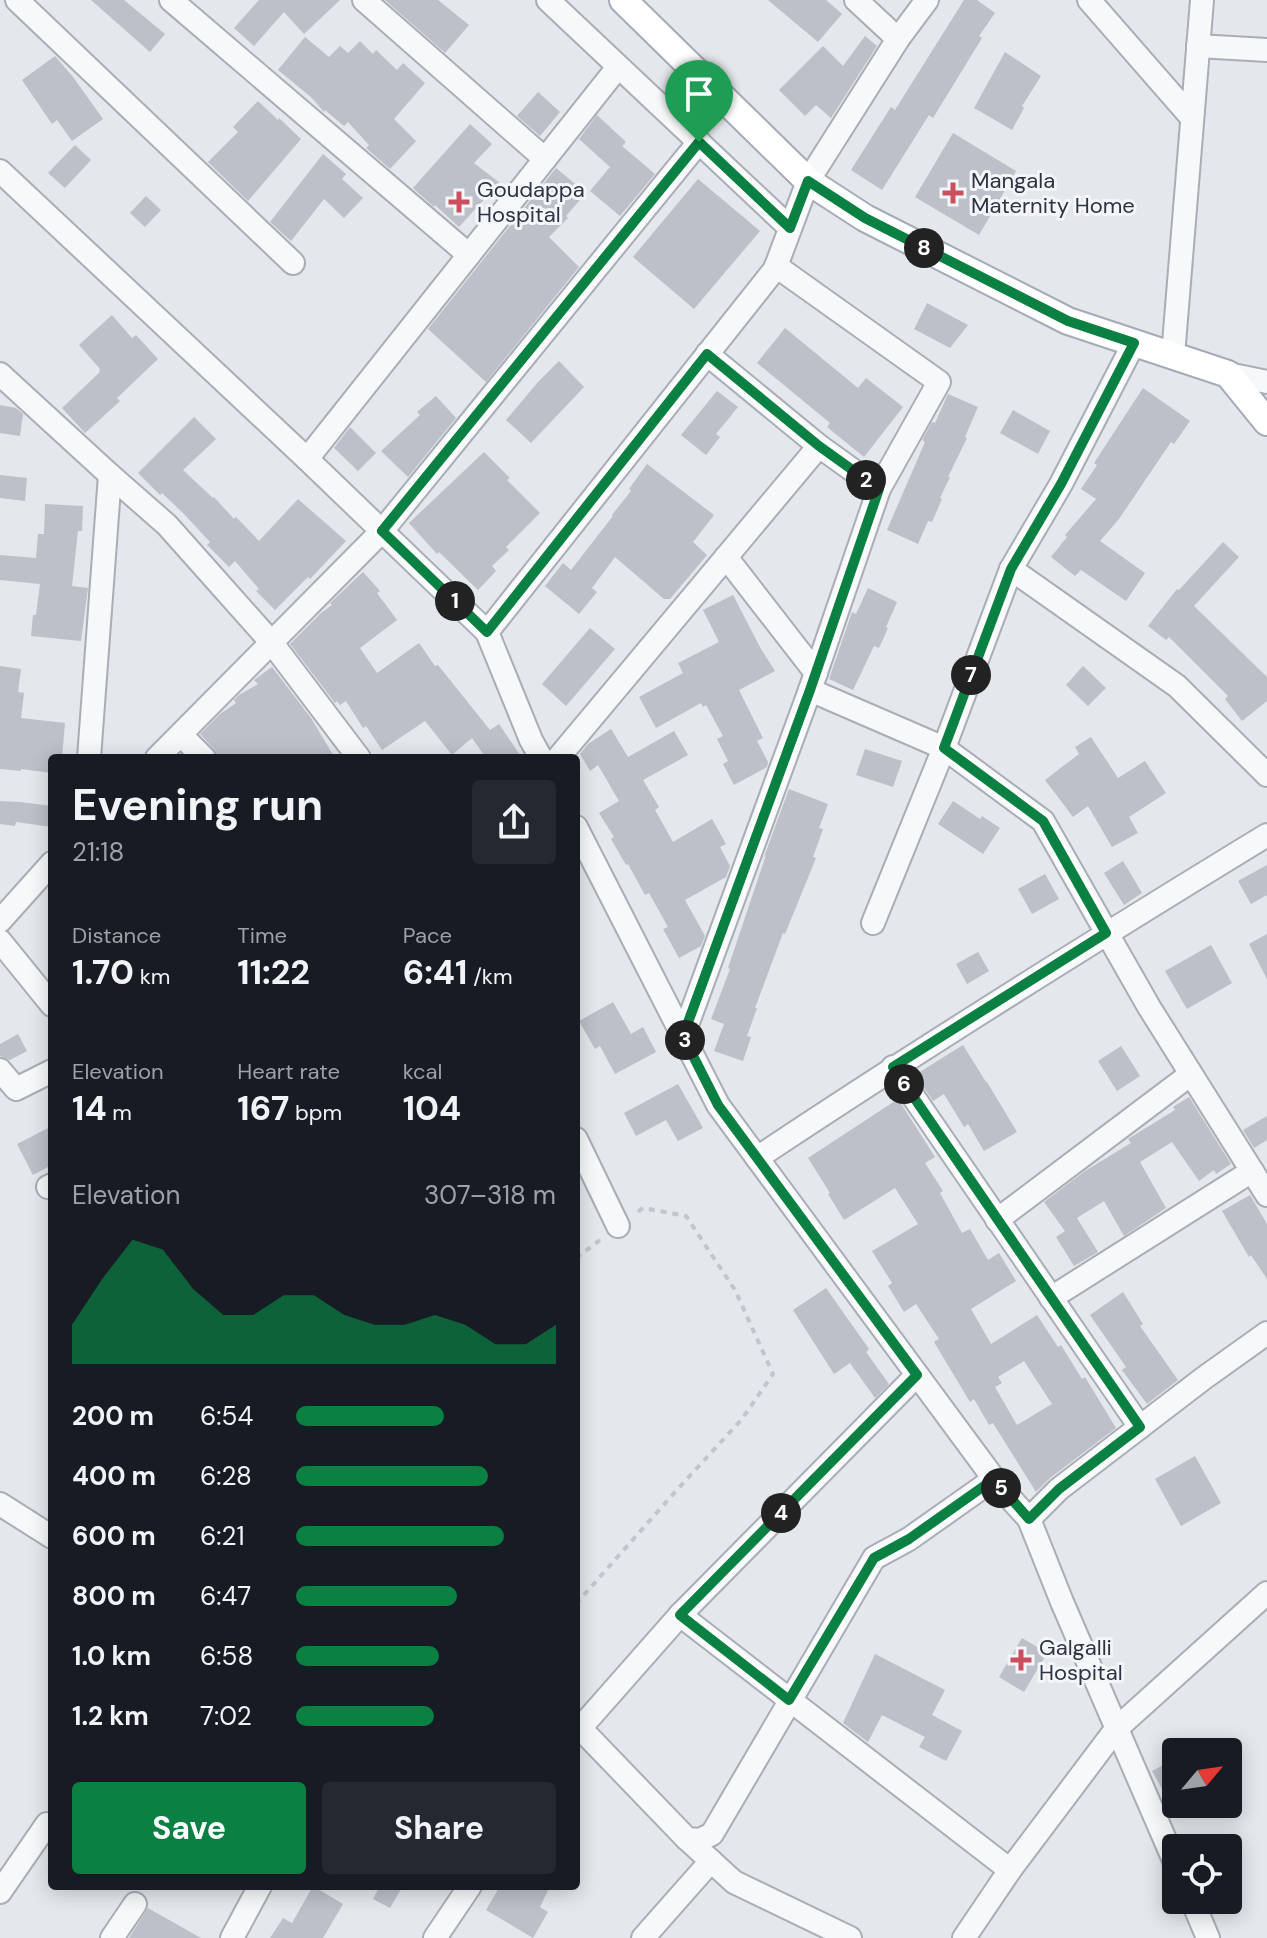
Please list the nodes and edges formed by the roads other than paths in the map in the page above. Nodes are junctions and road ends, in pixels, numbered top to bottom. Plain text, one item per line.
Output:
1 (17, 0) edge
2 (171, 0) edge
3 (364, 0) edge
4 (548, 0) edge
5 (623, 0) edge
6 (856, 0) edge
7 (927, 0) edge
8 (1089, 0) edge
9 (1202, 0) edge
10 (898, 39) junction
11 (1198, 46) junction
12 (1267, 50) edge
13 (618, 67) junction
14 (1192, 118) junction
15 (699, 142) junction
16 (545, 159) junction
17 (0, 171) edge
18 (808, 181) junction
19 (790, 228) junction
20 (469, 255) junction
21 (293, 263) dead end
22 (776, 266) junction
23 (1134, 343) junction
24 (707, 354) junction
25 (1173, 356) junction
26 (0, 374) edge
27 (1228, 374) junction
28 (1267, 382) edge
29 (1267, 422) edge
30 (819, 446) junction
31 (307, 459) junction
32 (110, 475) junction
33 (879, 489) junction
34 (382, 531) junction
35 (726, 557) junction
36 (1011, 569) junction
37 (487, 632) junction
38 (272, 643) junction
39 (813, 682) junction
40 (181, 735) junction
41 (944, 748) junction
42 (89, 754) edge
43 (161, 754) edge
44 (200, 754) edge
45 (356, 754) edge
46 (539, 754) edge
47 (561, 754) edge
48 (1267, 775) edge
49 (580, 835) edge
50 (1267, 835) edge
51 (48, 867) edge
52 (0, 921) edge
53 (873, 923) dead end
54 (1106, 933) junction
55 (0, 941) edge
56 (48, 1000) edge
57 (683, 1036) junction
58 (893, 1067) junction
59 (0, 1070) edge
60 (48, 1073) edge
61 (1191, 1074) junction
62 (580, 1147) edge
63 (757, 1158) junction
64 (1252, 1171) junction
65 (1267, 1195) edge
66 (997, 1220) junction
67 (618, 1226) road end
68 (1051, 1298) junction
69 (1267, 1333) edge
70 (917, 1375) junction
71 (1140, 1427) junction
72 (994, 1479) junction
73 (0, 1504) edge
74 (1029, 1519) junction
75 (48, 1534) edge
76 (1267, 1593) edge
77 (680, 1615) junction
78 (789, 1700) junction
79 (580, 1729) edge
80 (1116, 1729) junction
81 (580, 1733) edge
82 (47, 1824) dead end
83 (1162, 1834) edge
84 (687, 1839) junction
85 (711, 1861) junction
86 (1010, 1870) junction
87 (258, 1890) edge
88 (467, 1890) edge
89 (0, 1892) edge
90 (135, 1904) dead end
91 (1198, 1914) edge
92 (112, 1938) edge
93 (232, 1938) edge
94 (435, 1938) edge
95 (643, 1938) edge
96 (850, 1938) edge
97 (964, 1938) edge
98 (1208, 1938) edge

1 - 21 street
2 - 20 street
3 - 16 street
4 - 13 street
5 - 18 main road
6 - 10 street
7 - 10 street
8 - 14 street
9 - 11 street
10 - 18 street
11 - 12 street
11 - 14 street
13 - 15 street
13 - 16 street
14 - 25 street
15 - 19 street
15 - 34 street
16 - 20 street
17 - 31 street
18 - 19 street
18 - 23 main road
19 - 22 street
20 - 31 street
22 - 24 street
22 - 33 street
23 - 25 main road
23 - 36 street
24 - 30 street
24 - 37 street
25 - 27 main road
26 - 32 street
27 - 28 street
27 - 29 main road
30 - 33 street
30 - 35 street
31 - 34 street
32 - 38 street
32 - 42 street
33 - 39 street
34 - 37 street
34 - 38 street
35 - 39 street
35 - 47 street
36 - 41 street
36 - 48 street
37 - 46 street
38 - 40 street
38 - 45 street
39 - 41 street
39 - 57 street
40 - 43 street
40 - 44 street
41 - 53 street
41 - 54 street
49 - 57 street
50 - 54 street
51 - 52 street
54 - 58 street
54 - 61 street
55 - 56 street
57 - 63 street
58 - 63 street
58 - 66 street
59 - 60 street
61 - 64 street
61 - 66 street
62 - 67 street
63 - 70 street
64 - 65 street
64 - 68 street
66 - 68 street
68 - 71 street
69 - 71 street
70 - 72 street
70 - 77 street
71 - 74 street
72 - 74 street
72 - 78 street
73 - 75 street
74 - 80 street
76 - 80 street
77 - 78 street
77 - 79 street
78 - 84 street
78 - 86 street
80 - 83 street
80 - 86 street
81 - 84 street
82 - 89 street
84 - 85 street
85 - 95 street
85 - 96 street
86 - 97 street
87 - 93 street
88 - 94 street
90 - 92 street
91 - 98 street

